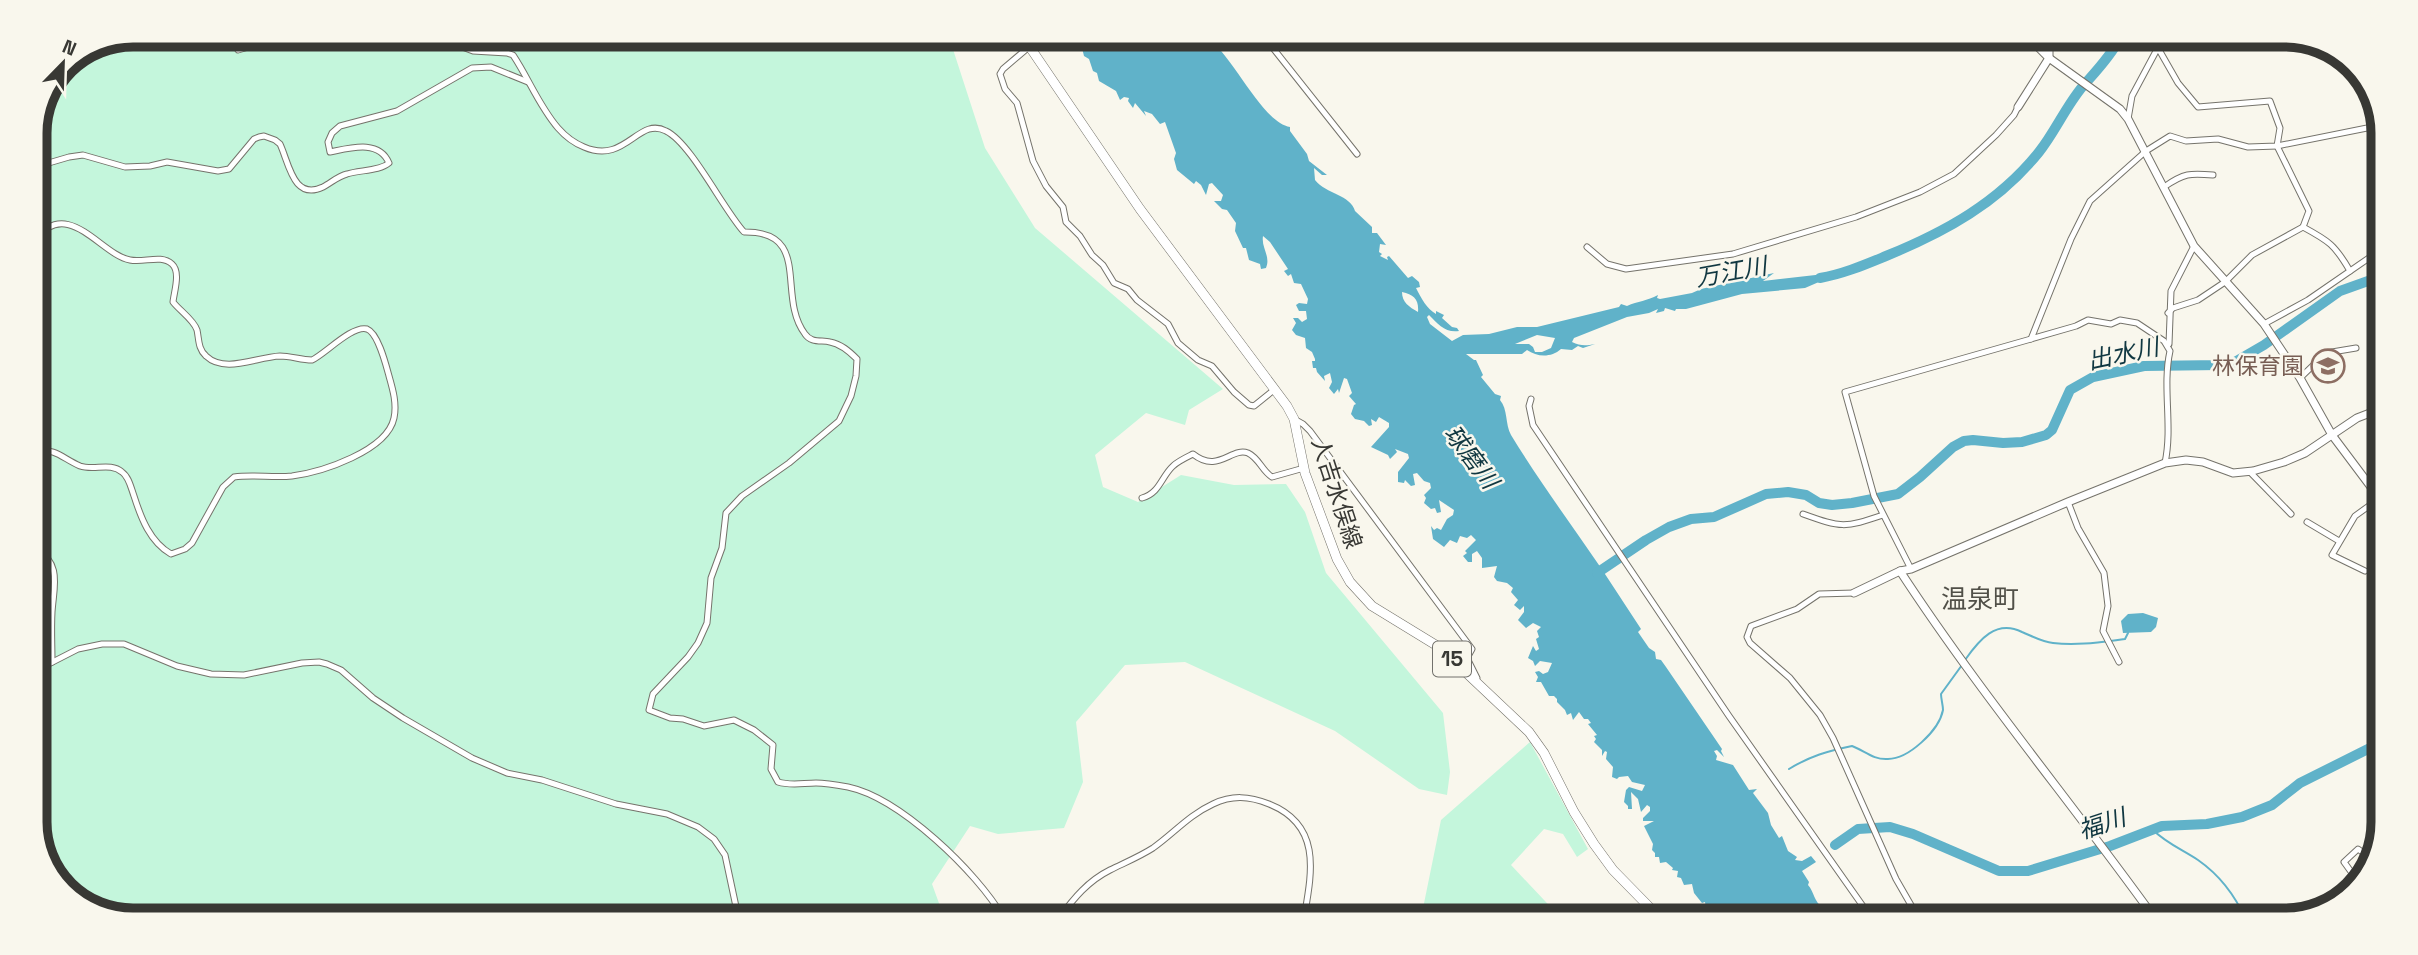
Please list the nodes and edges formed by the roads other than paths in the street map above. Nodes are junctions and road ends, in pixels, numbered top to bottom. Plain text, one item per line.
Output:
1 (462, 47) edge
2 (1030, 47) joint
3 (1272, 47) edge
4 (2038, 47) edge
5 (2044, 47) edge
6 (2158, 48) joint
7 (2051, 59) junction
8 (528, 82) junction
9 (2018, 107) joint
10 (2127, 119) junction
11 (2371, 127) edge
12 (2277, 146) junction
13 (2146, 151) junction
14 (1357, 154) dead end
15 (47, 163) edge
16 (2213, 175) dead end
17 (2164, 187) junction
18 (2303, 227) junction
19 (47, 230) edge
20 (2194, 246) junction
21 (1587, 247) dead end
22 (2371, 254) edge
23 (2350, 271) junction
24 (2225, 282) junction
25 (2168, 313) junction
26 (2264, 324) junction
27 (2031, 339) junction
28 (2356, 348) dead end
29 (2170, 351) junction
30 (2300, 377) junction
31 (1275, 389) junction
32 (1531, 399) dead end
33 (2371, 412) edge
34 (1294, 419) junction
35 (2332, 435) junction
36 (47, 451) edge
37 (2165, 463) junction
38 (1304, 468) junction
39 (2249, 471) junction
40 (2371, 487) edge
41 (1142, 498) dead end
42 (2068, 502) junction
43 (2371, 505) edge
44 (1802, 514) dead end
45 (2291, 514) dead end
46 (1883, 515) junction
47 (2307, 522) dead end
48 (2339, 541) junction
49 (47, 556) edge
50 (1911, 569) junction
51 (2365, 571) dead end
52 (1900, 572) junction
53 (1854, 593) joint
54 (52, 662) junction
55 (2119, 662) dead end
56 (47, 665) edge
57 (1476, 682) junction
58 (2364, 854) edge
59 (2353, 874) edge
60 (736, 908) edge
61 (996, 908) edge
62 (1067, 908) edge
63 (1305, 908) edge
64 (1650, 908) edge
65 (1864, 908) edge
66 (1913, 908) edge
67 (2147, 908) edge

1 - 8 street
2 - 31 main road, 人吉水俣線 / 15
2 - 31 street
3 - 14 street
4 - 7 street
5 - 7 street
6 - 10 street
6 - 12 street
7 - 9 street
7 - 10 street
8 - 15 street
8 - 61 street
9 - 21 street
10 - 13 street
11 - 12 street
12 - 13 street
12 - 18 street
13 - 17 street
13 - 27 street
16 - 17 street
17 - 20 street
18 - 23 street
18 - 24 street
19 - 36 street
20 - 24 street
20 - 25 street
22 - 23 street
23 - 26 street
24 - 25 street
24 - 26 street
25 - 29 street
26 - 30 street
27 - 29 street
27 - 46 street
28 - 30 street
29 - 37 street
30 - 35 street
31 - 34 main road, 人吉水俣線 / 15
32 - 65 street
33 - 35 street
34 - 38 main road, 人吉水俣線 / 15
34 - 57 street
35 - 39 street
35 - 40 street
37 - 39 street
37 - 42 street
38 - 41 street
38 - 57 main road, 人吉水俣線 / 15
39 - 45 street
42 - 50 street
42 - 55 street
43 - 48 street
44 - 46 street
46 - 50 street
47 - 48 street
48 - 51 street
49 - 54 street
50 - 52 street
52 - 53 street
52 - 67 street
53 - 66 street
54 - 56 street
54 - 60 street
57 - 64 main road, 人吉水俣線 / 15
58 - 59 street
62 - 63 street

